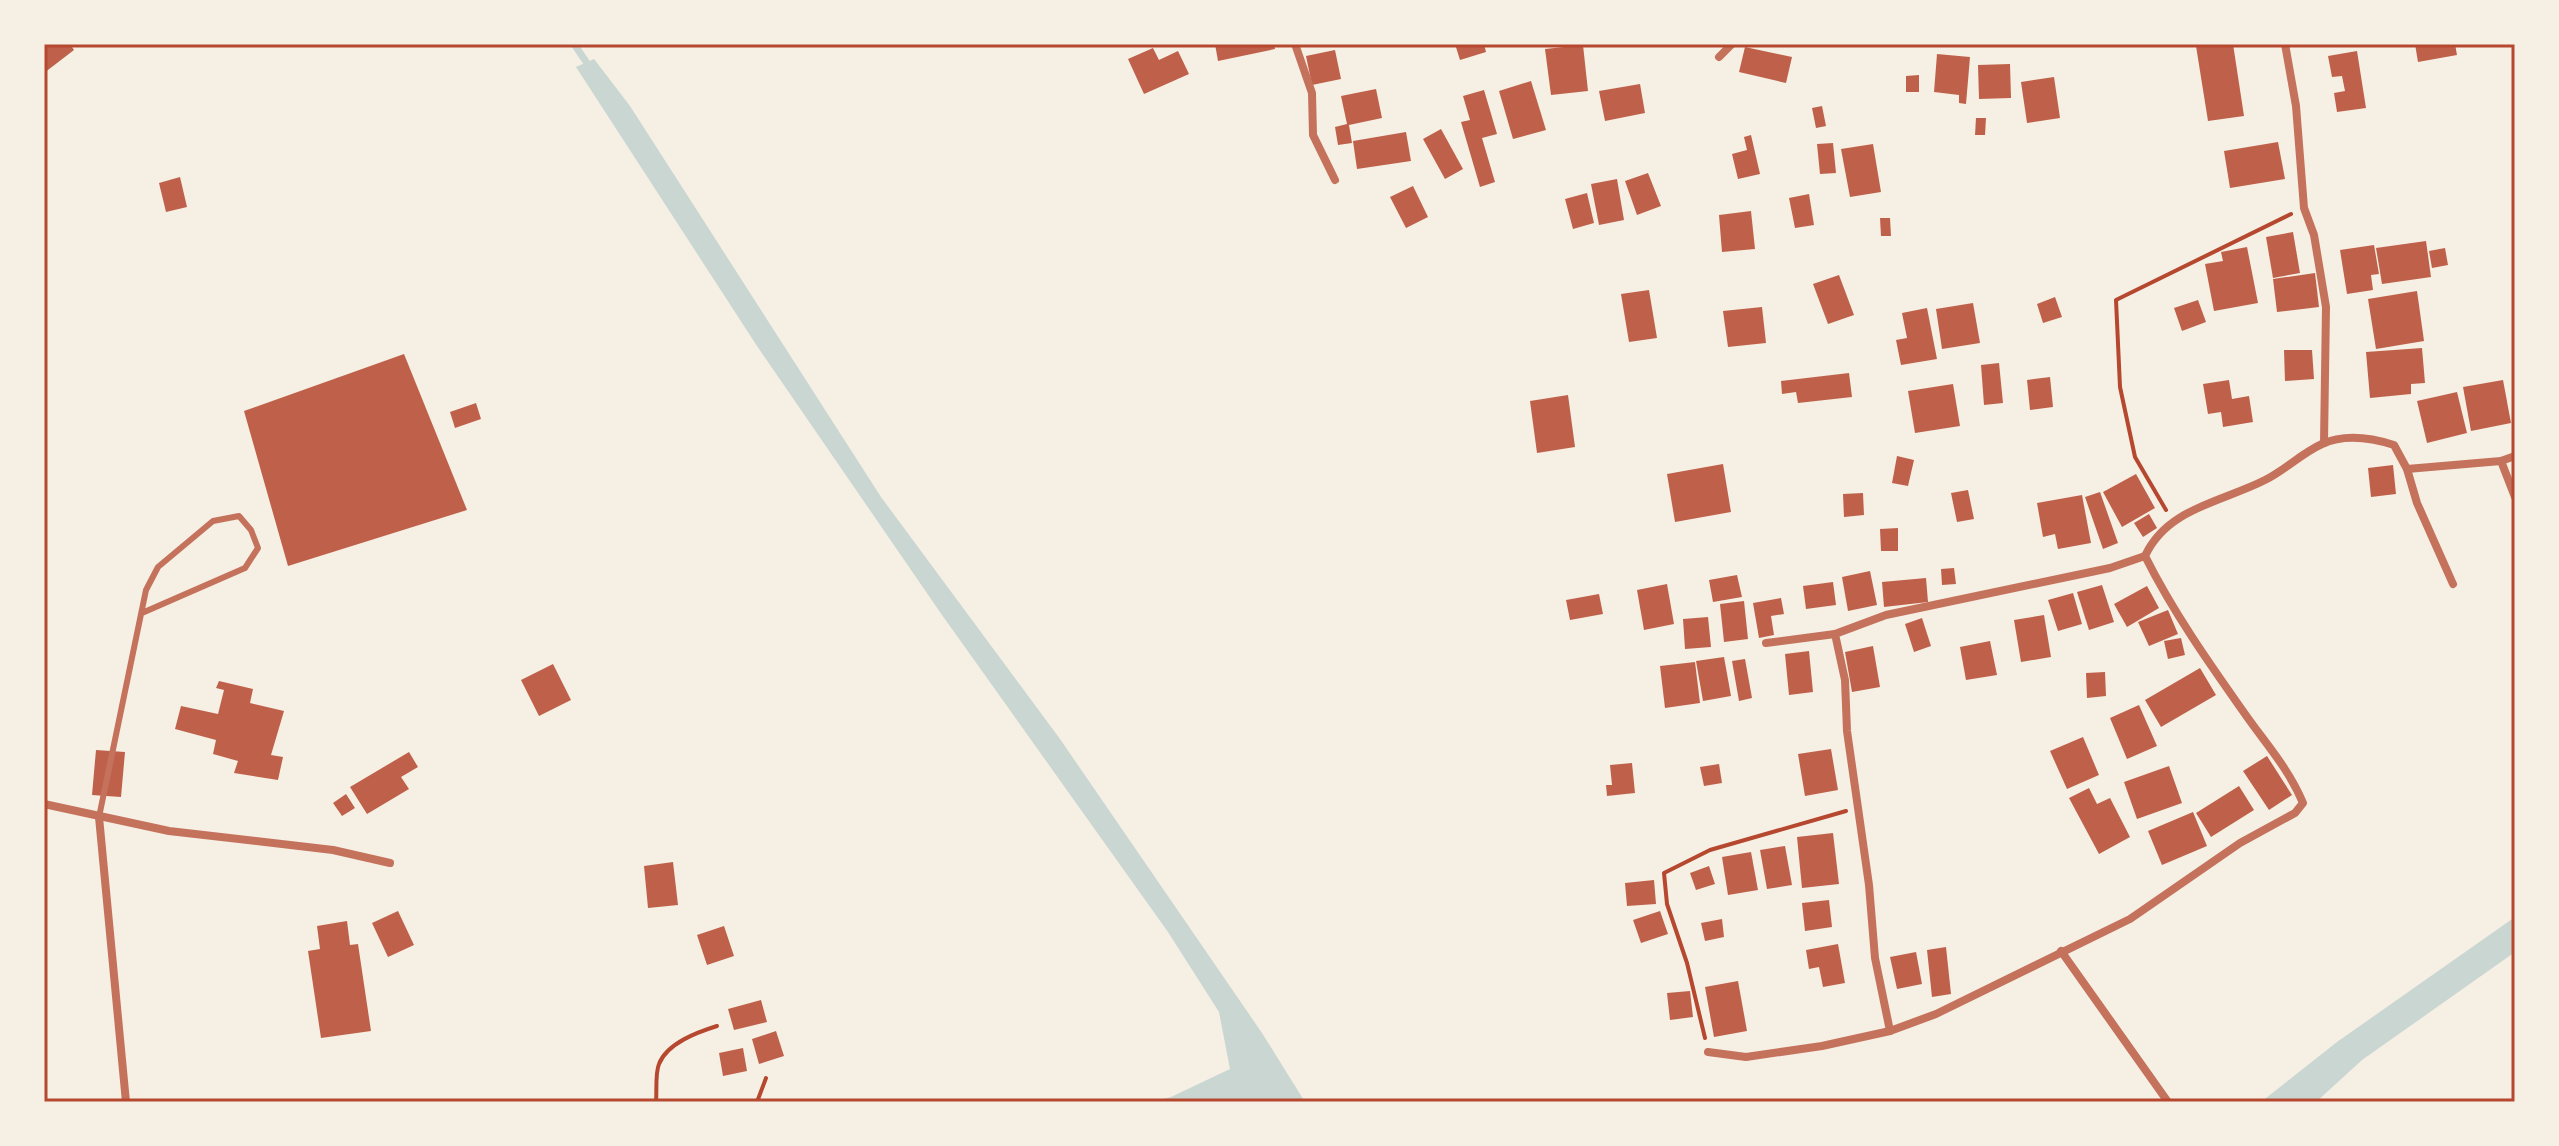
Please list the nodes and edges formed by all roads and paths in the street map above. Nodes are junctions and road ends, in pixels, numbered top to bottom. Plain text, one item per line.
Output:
1 (1295, 44) edge
2 (1732, 44) edge
3 (2285, 44) edge
4 (1719, 57) dead end
5 (1335, 180) dead end
6 (2304, 208) junction
7 (2324, 443) junction
8 (2515, 456) edge
9 (2501, 461) junction
10 (2407, 469) junction
11 (2515, 497) edge
12 (2173, 521) junction
13 (2145, 556) junction
14 (2453, 584) dead end
15 (142, 613) junction
16 (1835, 634) junction
17 (1766, 643) dead end
18 (44, 804) edge
19 (1859, 808) junction
20 (99, 817) junction
21 (390, 863) dead end
22 (2061, 951) junction
23 (717, 1026) dead end
24 (1890, 1031) junction
25 (1708, 1052) joint
26 (766, 1078) dead end
27 (126, 1102) edge
28 (656, 1102) edge
29 (757, 1102) edge
30 (2168, 1102) edge

1 - 5 street
2 - 4 street
3 - 6 street
6 - 7 street
6 - 12 path
7 - 10 street
7 - 12 street
8 - 9 street
9 - 10 street
9 - 11 street
10 - 14 street
12 - 13 street
13 - 16 street
13 - 22 street
15 - 15 lane
15 - 20 lane
16 - 17 street
16 - 19 street
18 - 20 street
19 - 24 street
19 - 25 path
20 - 21 street
20 - 27 street
22 - 24 street
22 - 30 street
23 - 28 path
24 - 25 street
26 - 29 path

